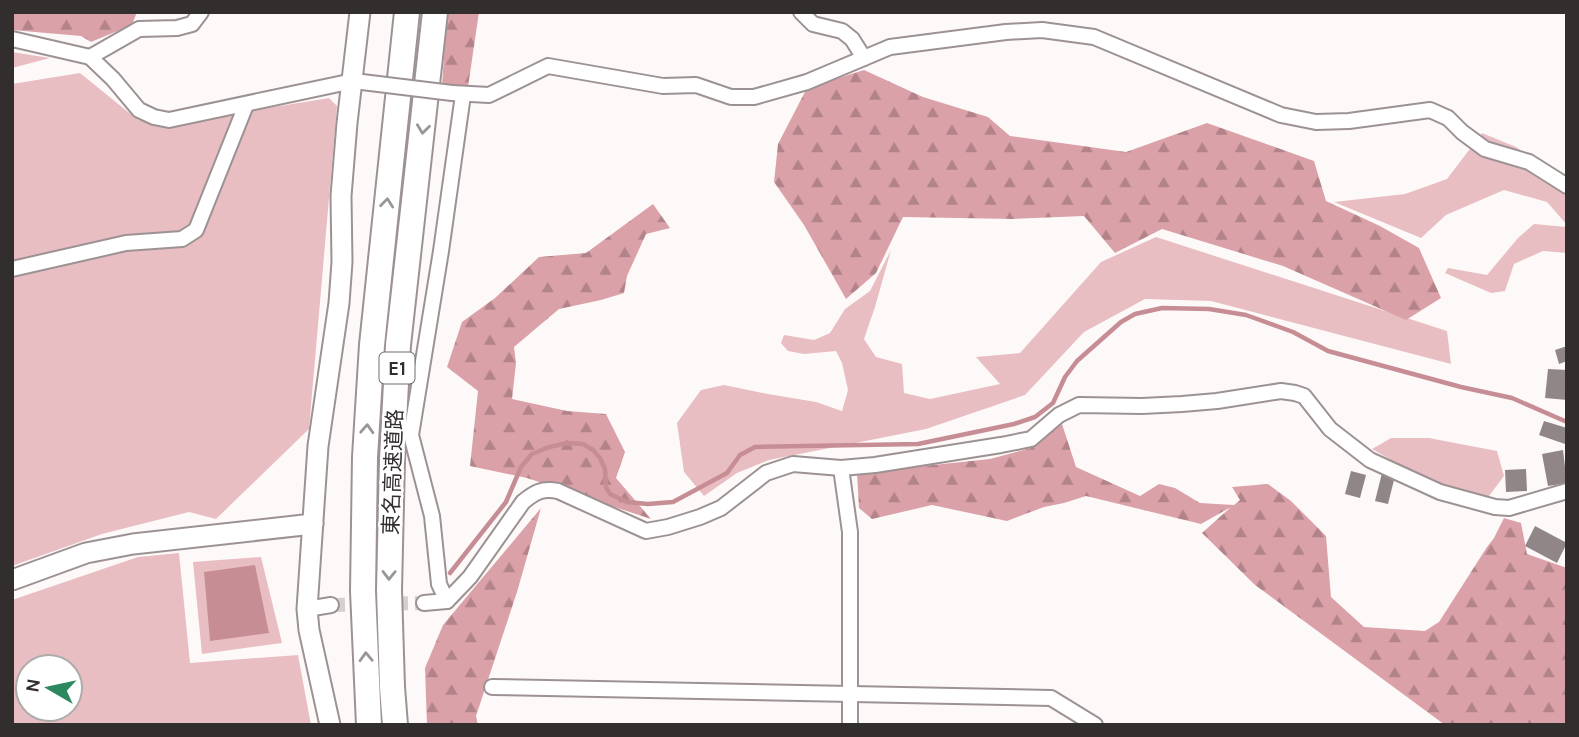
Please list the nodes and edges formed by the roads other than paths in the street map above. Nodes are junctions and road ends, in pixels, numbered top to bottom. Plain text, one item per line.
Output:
1 (201, 12) edge
2 (360, 12) edge
3 (407, 12) edge
4 (435, 12) edge
5 (801, 12) edge
6 (12, 39) edge
7 (90, 57) junction
8 (864, 58) junction
9 (358, 81) junction
10 (457, 94) junction
11 (246, 105) junction
12 (1567, 186) edge
13 (12, 269) edge
14 (841, 468) junction
15 (1567, 491) edge
16 (313, 524) junction
17 (12, 580) edge
18 (447, 601) junction
19 (424, 603) tunnel mouth
20 (331, 605) tunnel mouth
21 (307, 609) junction
22 (492, 687) dead end
23 (850, 694) junction
24 (330, 725) edge
25 (369, 725) edge
26 (395, 725) edge
27 (850, 725) edge
28 (1095, 725) edge

1 - 7 street
2 - 9 street
25 -> 3 highway, 東名高速道路 / E1
4 -> 26 highway, 東名高速道路 / E1
5 - 8 street
6 - 7 street
7 - 11 street
8 - 10 street
8 - 12 street
9 - 10 street, bridge
9 - 11 street
9 - 16 street
10 - 18 street
11 - 13 street
14 - 15 street
14 - 18 street
14 - 23 street
16 - 17 street
16 - 21 street
18 - 19 street
20 - 21 street
21 - 24 street
22 - 23 street
23 - 27 street
23 - 28 street

